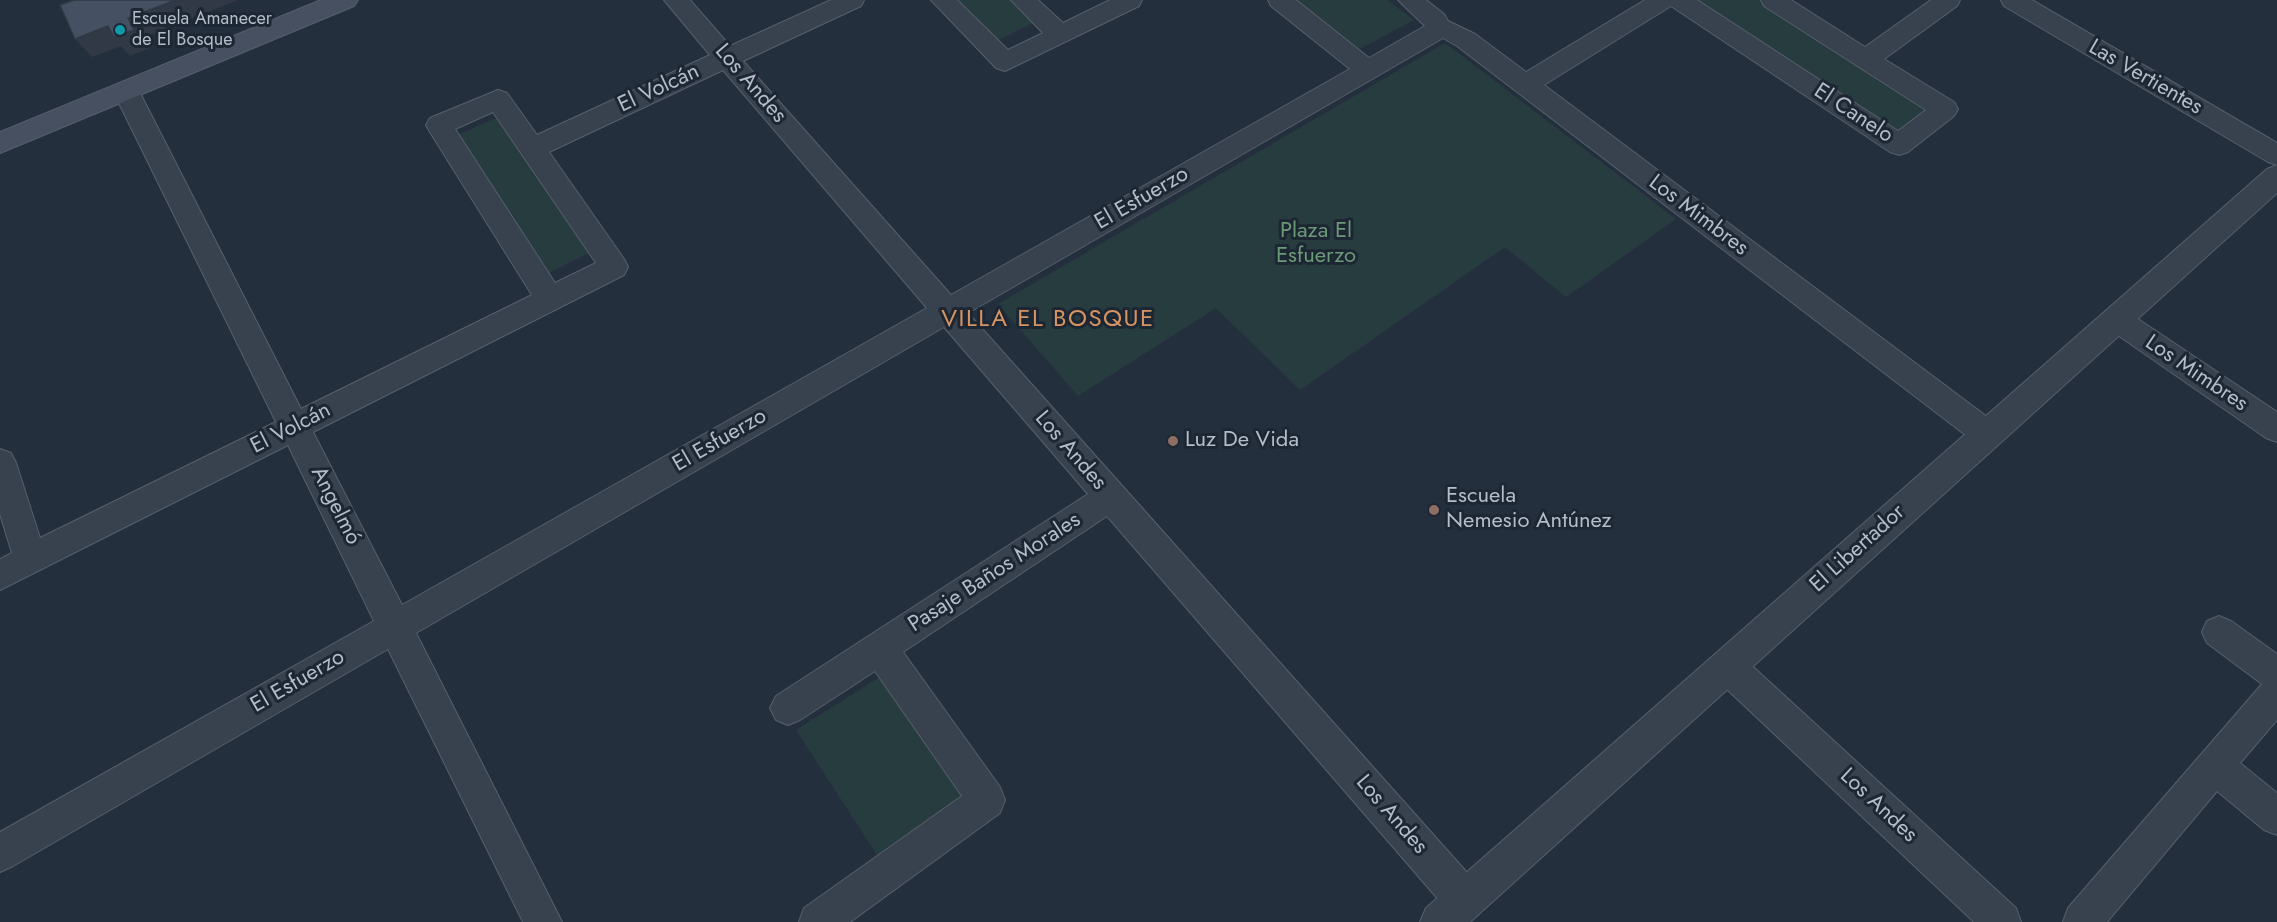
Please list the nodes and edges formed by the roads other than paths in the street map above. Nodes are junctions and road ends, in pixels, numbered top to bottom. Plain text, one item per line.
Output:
1 (676, 0) edge
2 (852, 0) edge
3 (943, 0) edge
4 (1023, 0) edge
5 (1130, 0) edge
6 (1280, 0) edge
7 (1410, 0) edge
8 (1663, 0) edge
9 (1680, 0) edge
10 (1773, 0) edge
11 (1948, 0) edge
12 (2013, 0) edge
13 (339, 1) edge
14 (1437, 26) junction
15 (1060, 35) junction
16 (727, 58) junction
17 (1866, 59) junction
18 (1368, 70) junction
19 (1525, 85) junction
20 (126, 91) junction
21 (0, 143) edge
22 (532, 148) junction
23 (2277, 155) edge
24 (2277, 176) edge
25 (550, 299) junction
26 (948, 310) junction
27 (2116, 320) junction
28 (295, 428) junction
29 (2277, 429) edge
30 (1987, 434) junction
31 (0, 463) edge
32 (1110, 497) junction
33 (31, 560) junction
34 (0, 575) edge
35 (395, 627) junction
36 (2219, 632) dead end
37 (880, 649) junction
38 (1727, 666) junction
39 (2277, 675) edge
40 (2277, 693) edge
41 (788, 708) dead end
42 (2214, 766) junction
43 (2277, 817) edge
44 (0, 853) edge
45 (1465, 900) junction
46 (543, 922) edge
47 (818, 922) edge
48 (1440, 922) edge
49 (2002, 922) edge
50 (2082, 922) edge

1 - 16 street, Los Andes
2 - 16 street, El Volcán
3 - 15 street
4 - 15 street
5 - 15 street
6 - 18 street
7 - 14 street, Los Mimbres
8 - 19 street
9 - 17 street, El Canelo
10 - 17 street, El Canelo
11 - 17 street
12 - 23 street, Las Vertientes
13 - 20 main road
14 - 18 street, El Esfuerzo
14 - 19 street, Los Mimbres
16 - 22 street, El Volcán
16 - 26 street, Los Andes
18 - 26 street, El Esfuerzo
19 - 30 street, Los Mimbres
20 - 21 main road
20 - 28 street, Angelmó
22 - 25 street, El Volcán
22 - 25 street, El Volcán
24 - 27 street, El Libertador
25 - 28 street, El Volcán
26 - 32 street, Los Andes
26 - 35 street, El Esfuerzo
27 - 29 street, Los Mimbres
27 - 30 street, El Libertador
28 - 33 street, El Volcán
28 - 35 street, Angelmó
30 - 38 street, El Libertador
31 - 33 street
32 - 37 street, Pasaje Baños Morales
32 - 45 street, Los Andes
33 - 34 street, El Volcán
35 - 44 street, El Esfuerzo
35 - 46 street, Angelmó
36 - 39 street
37 - 41 street, Pasaje Baños Morales
37 - 47 street
38 - 45 street, El Libertador
38 - 49 street, Los Andes
40 - 42 street
42 - 43 street
42 - 50 street
45 - 48 street, El Libertador

